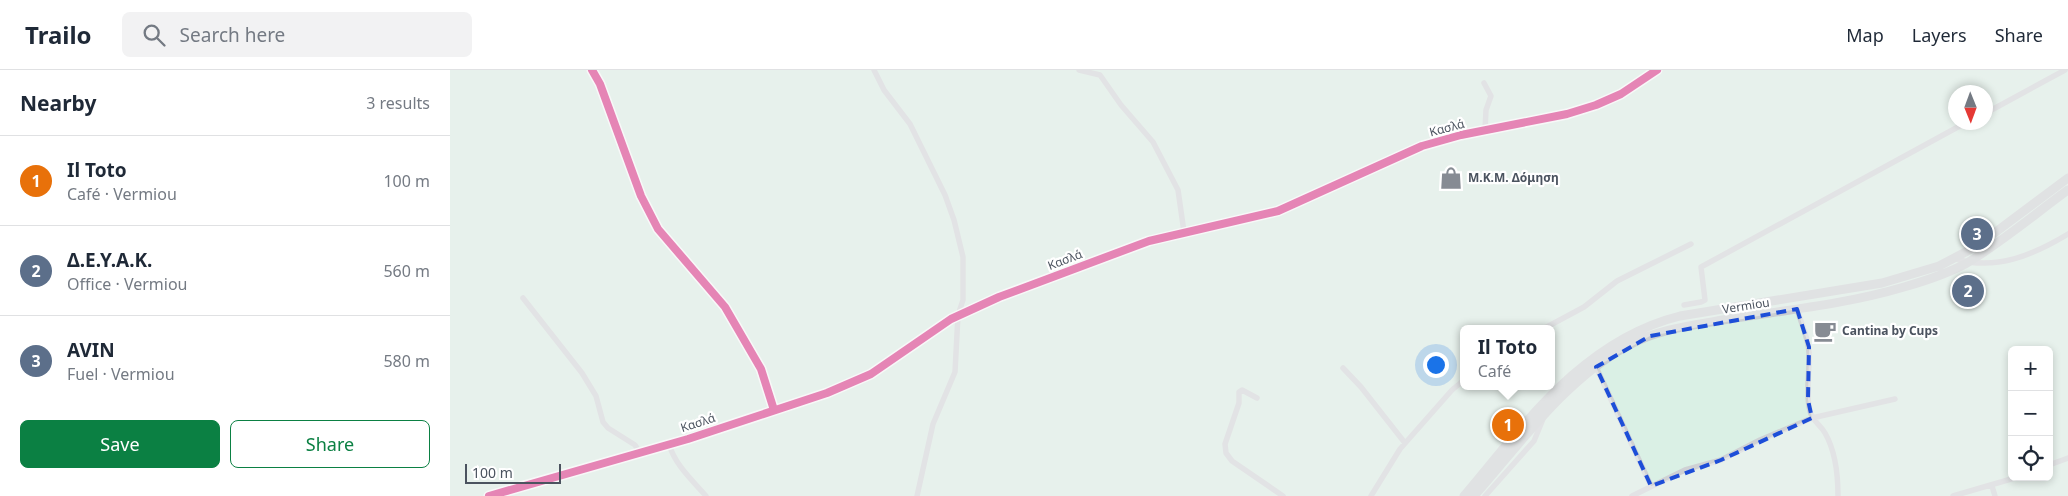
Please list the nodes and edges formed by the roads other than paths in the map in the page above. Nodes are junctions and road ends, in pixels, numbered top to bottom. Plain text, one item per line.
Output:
1 (592, 70) edge
2 (874, 70) edge
3 (1079, 70) edge
4 (1658, 70) edge
5 (2065, 70) edge
6 (1484, 83) dead end
7 (1993, 109) edge
8 (1485, 130) junction
9 (1953, 130) edge
10 (2068, 178) edge
11 (2068, 190) edge
12 (1184, 232) junction
13 (2068, 234) edge
14 (1691, 244) dead end
15 (1956, 259) junction
16 (1967, 262) junction
17 (523, 298) dead end
18 (1684, 305) dead end
19 (1797, 309) junction
20 (958, 315) junction
21 (1550, 325) edge
22 (1596, 367) junction
23 (1344, 368) dead end
24 (1460, 383) edge
25 (1257, 398) dead end
26 (1895, 399) dead end
27 (774, 410) junction
28 (1543, 418) junction
29 (1812, 418) junction
30 (1405, 443) junction
31 (669, 444) junction
32 (640, 453) junction
33 (2068, 458) edge
34 (2053, 464) edge
35 (2008, 480) edge
36 (1651, 486) junction
37 (1992, 486) junction
38 (489, 496) edge
39 (706, 496) edge
40 (917, 496) edge
41 (1283, 496) edge
42 (1371, 496) edge
43 (1464, 496) edge
44 (1474, 496) edge
45 (1485, 496) edge
46 (1632, 496) edge
47 (1838, 496) edge
48 (1953, 496) edge
49 (1996, 496) edge

1 - 27 street
2 - 20 street
3 - 12 street
4 - 8 street, Κασλά
5 - 7 street
6 - 8 street
8 - 12 street, Κασλά
9 - 18 street
10 - 15 main road, Vermiou
11 - 16 main road, Vermiou
12 - 20 street, Κασλά
13 - 16 street
14 - 21 street
15 - 16 street
15 - 43 main road, Vermiou
16 - 19 main road, Vermiou
17 - 32 street
19 - 22 main road, Vermiou
19 - 29 street
20 - 27 street, Κασλά
20 - 40 street
22 - 28 main road, Vermiou
22 - 36 street
23 - 30 street
24 - 30 street
25 - 41 street
26 - 29 street
27 - 31 street, Κασλά
28 - 44 main road, Vermiou
28 - 45 street
29 - 36 street
29 - 47 street
30 - 42 street
31 - 32 street, Κασλά
31 - 39 street
32 - 38 street, Κασλά
33 - 34 street
35 - 37 street
36 - 46 street
37 - 48 street
37 - 49 street

